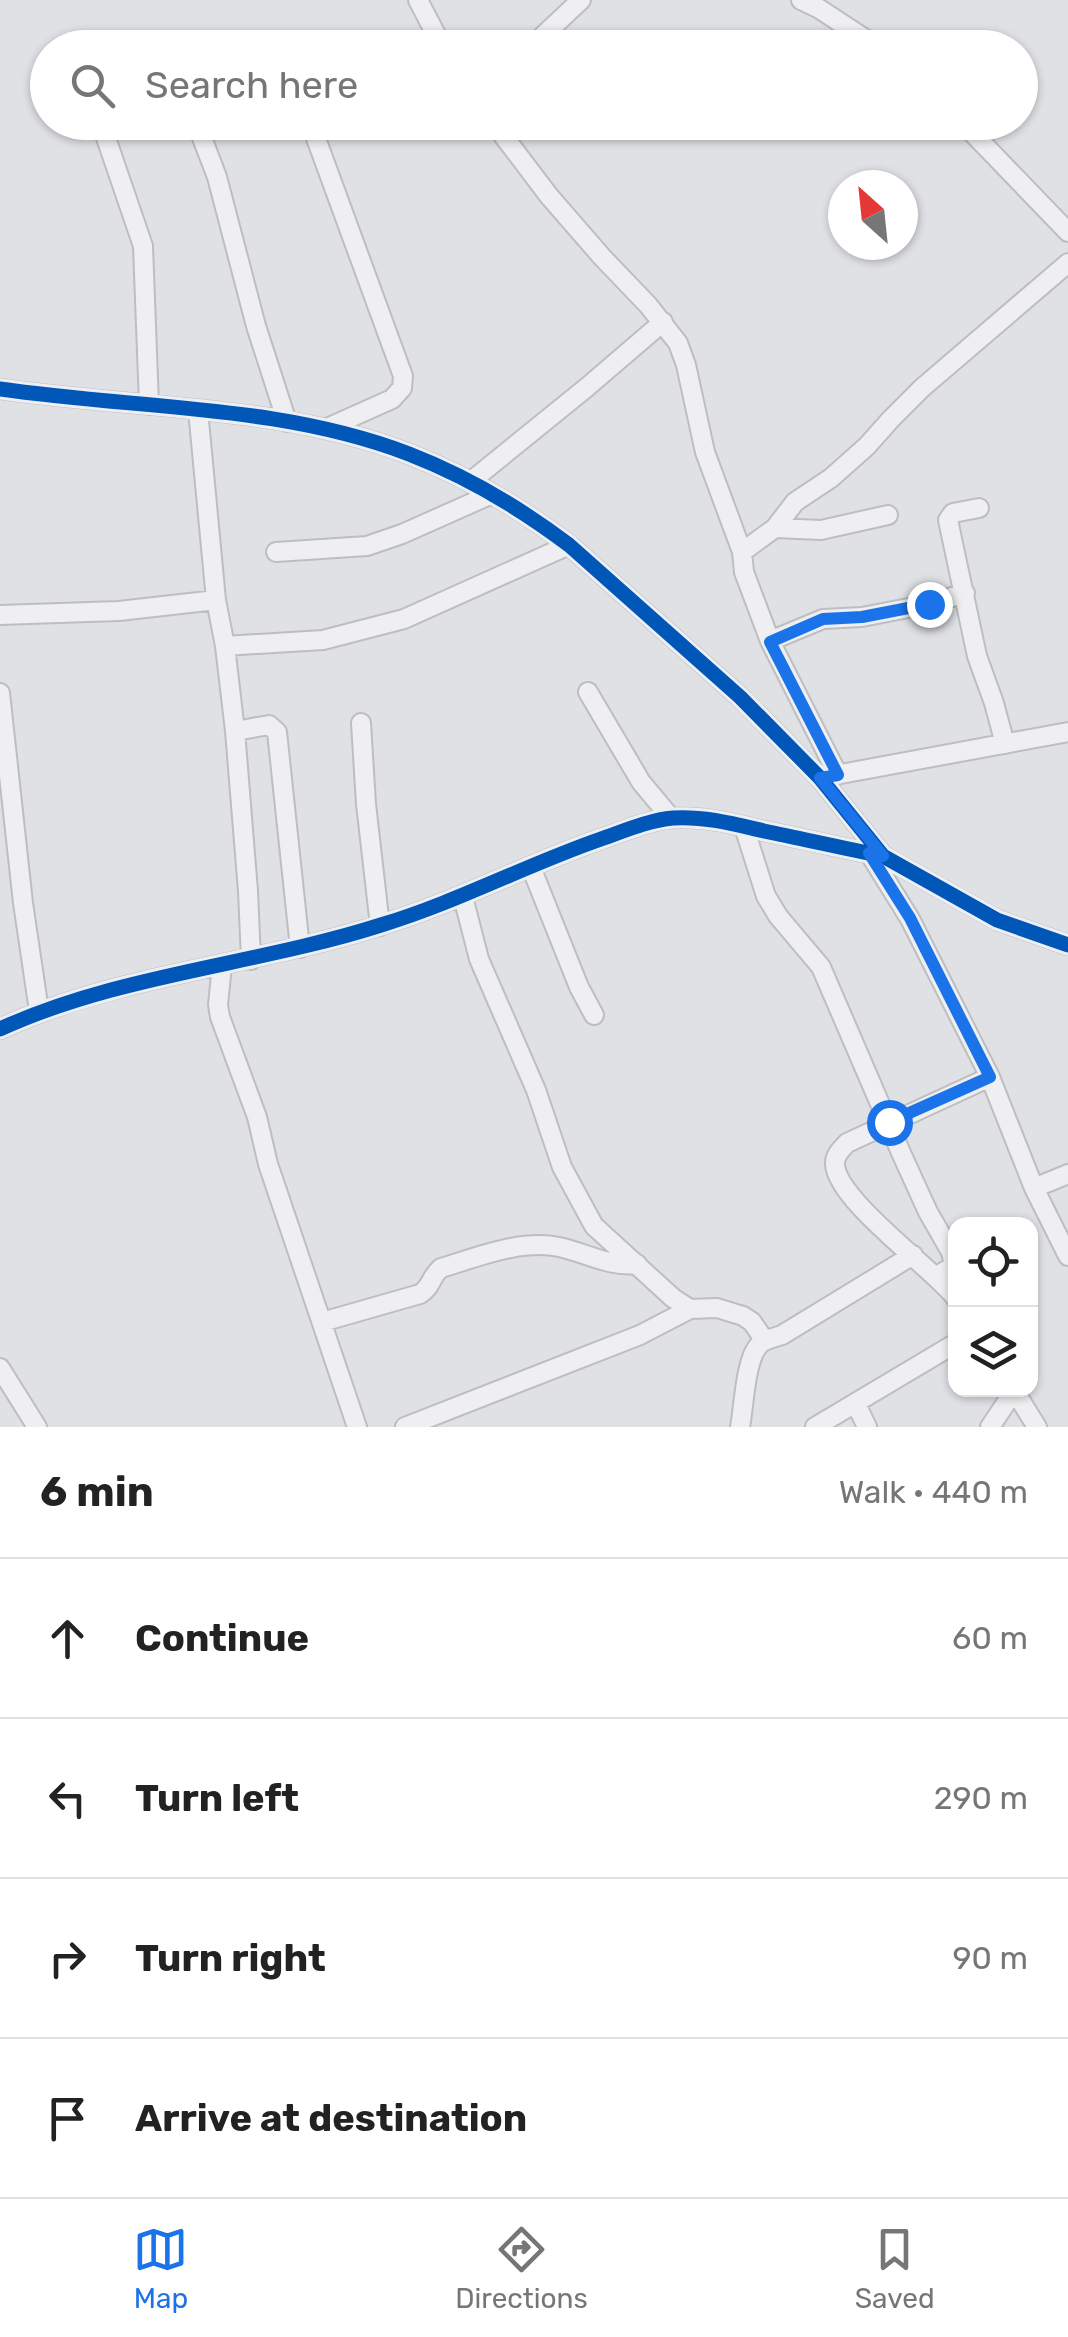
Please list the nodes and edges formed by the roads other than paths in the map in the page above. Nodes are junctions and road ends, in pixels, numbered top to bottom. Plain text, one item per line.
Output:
1 (418, 0) edge
2 (581, 0) edge
3 (801, 0) edge
4 (434, 30) edge
5 (549, 30) edge
6 (852, 30) edge
7 (107, 140) edge
8 (203, 140) edge
9 (317, 140) edge
10 (507, 140) edge
11 (980, 140) edge
12 (1065, 223) edge
13 (1068, 263) edge
14 (663, 322) junction
15 (0, 389) edge
16 (150, 405) junction
17 (198, 410) junction
18 (287, 422) junction
19 (325, 429) junction
20 (470, 482) junction
21 (492, 494) junction
22 (979, 508) dead end
23 (888, 515) dead end
24 (775, 528) junction
25 (568, 545) junction
26 (276, 552) dead end
27 (742, 552) junction
28 (965, 593) junction
29 (216, 600) junction
30 (0, 615) edge
31 (770, 642) junction
32 (224, 646) junction
33 (588, 692) dead end
34 (0, 693) edge
35 (361, 724) dead end
36 (235, 731) junction
37 (1068, 732) edge
38 (1005, 744) junction
39 (829, 776) junction
40 (671, 818) junction
41 (744, 827) junction
42 (876, 854) junction
43 (531, 867) junction
44 (464, 897) junction
45 (380, 926) junction
46 (1068, 945) edge
47 (300, 948) junction
48 (250, 960) junction
49 (222, 965) junction
50 (39, 1012) junction
51 (594, 1014) dead end
52 (0, 1029) edge
53 (990, 1077) junction
54 (889, 1122) junction
55 (1068, 1174) edge
56 (1034, 1188) junction
57 (913, 1256) junction
58 (1068, 1256) edge
59 (637, 1264) junction
60 (936, 1278) junction
61 (948, 1290) edge
62 (690, 1309) junction
63 (322, 1322) junction
64 (765, 1341) junction
65 (948, 1347) edge
66 (0, 1368) edge
67 (1009, 1397) edge
68 (1018, 1397) edge
69 (856, 1404) junction
70 (37, 1427) edge
71 (358, 1427) edge
72 (405, 1427) edge
73 (740, 1427) edge
74 (815, 1427) edge
75 (867, 1427) edge
76 (990, 1427) edge
77 (1037, 1427) edge

1 - 4 street
2 - 5 street
3 - 6 street
7 - 16 street
8 - 18 street
9 - 19 street
10 - 14 street
11 - 12 street
13 - 24 street
14 - 20 street
14 - 27 street
15 - 16 street
16 - 17 street
17 - 18 street
17 - 29 street
18 - 19 street
19 - 20 street
20 - 21 street
21 - 25 street
21 - 26 street
22 - 28 street
23 - 24 street
24 - 27 street
25 - 32 street
25 - 39 street
27 - 31 street
28 - 31 street
28 - 38 street
29 - 30 street
29 - 32 street
31 - 39 street
32 - 36 street
33 - 40 street
34 - 50 street
35 - 45 street
36 - 47 street
36 - 48 street
37 - 38 street
38 - 39 street
39 - 42 street
40 - 41 street
40 - 43 street
41 - 42 street
41 - 54 street
42 - 46 street
42 - 53 street
43 - 44 street
43 - 51 street
44 - 45 street
44 - 59 street
45 - 47 street
47 - 48 street
48 - 49 street
49 - 50 street
49 - 63 street
50 - 52 street
53 - 54 street
53 - 56 street
54 - 57 street
54 - 60 street
55 - 56 street
56 - 58 street
57 - 60 street
57 - 64 street
59 - 62 street
59 - 63 street
60 - 61 street
62 - 64 street
62 - 72 street
63 - 71 street
64 - 73 street
65 - 69 street
66 - 70 street
67 - 76 street
68 - 77 street
69 - 74 street
69 - 75 street

